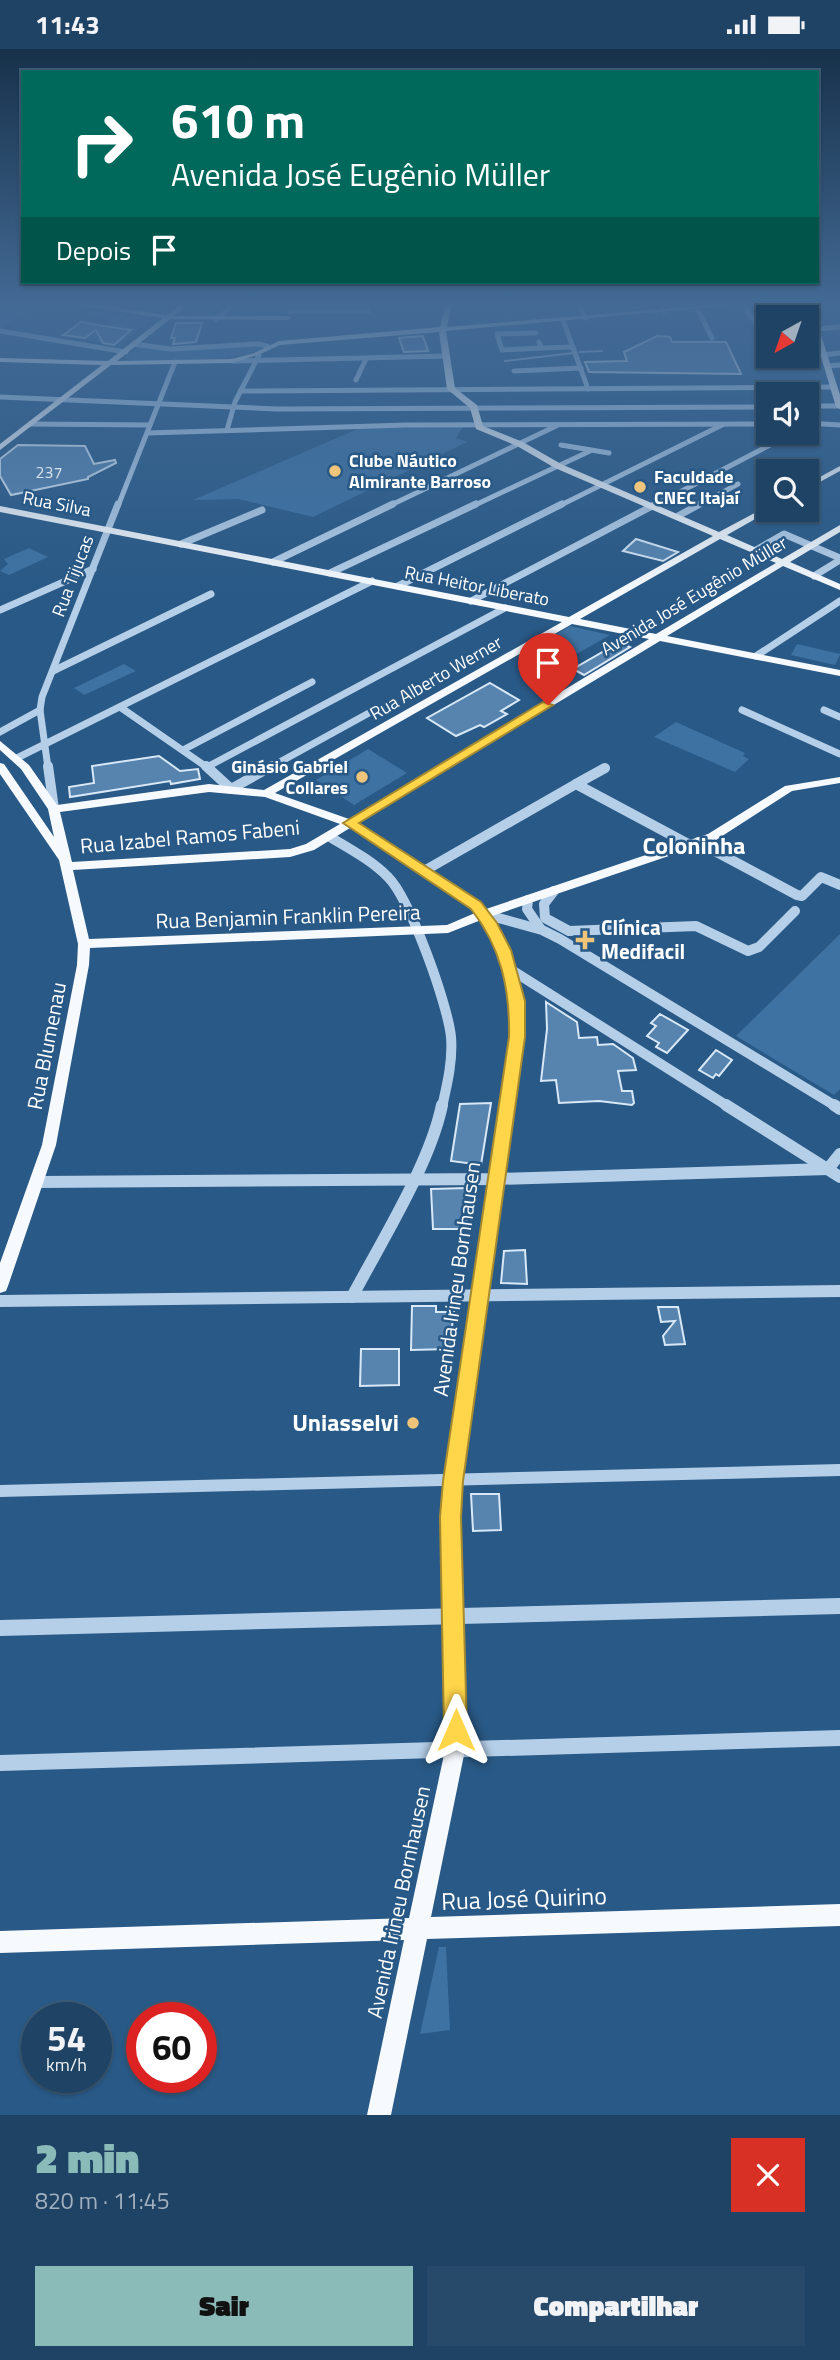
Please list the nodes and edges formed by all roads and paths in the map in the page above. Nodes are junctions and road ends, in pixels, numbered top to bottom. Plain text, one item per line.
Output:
1 (38, 399) edge
2 (160, 399) edge
3 (237, 399) edge
4 (464, 399) edge
5 (572, 399) edge
6 (63, 401) junction
7 (158, 404) junction
8 (234, 406) junction
9 (819, 406) edge
10 (474, 407) junction
11 (531, 407) junction
12 (574, 407) junction
13 (756, 407) edge
14 (840, 407) edge
15 (724, 424) junction
16 (756, 424) edge
17 (819, 424) edge
18 (30, 425) junction
19 (477, 425) junction
20 (534, 425) junction
21 (558, 425) junction
22 (840, 425) edge
23 (148, 429) junction
24 (227, 430) junction
25 (520, 444) junction
26 (561, 445) dead end
27 (770, 445) edge
28 (0, 448) edge
29 (590, 451) junction
30 (609, 453) dead end
31 (558, 465) junction
32 (840, 468) edge
33 (819, 480) edge
34 (605, 484) junction
35 (738, 484) dead end
36 (653, 505) junction
37 (0, 509) edge
38 (262, 510) dead end
39 (756, 515) edge
40 (678, 516) junction
41 (840, 529) edge
42 (108, 530) junction
43 (721, 535) junction
44 (181, 544) junction
45 (811, 545) junction
46 (756, 550) junction
47 (840, 559) edge
48 (273, 562) junction
49 (784, 563) junction
50 (93, 569) junction
51 (330, 573) junction
52 (814, 576) junction
53 (372, 581) junction
54 (398, 586) junction
55 (840, 587) edge
56 (211, 594) dead end
57 (471, 601) junction
58 (840, 601) edge
59 (505, 608) junction
60 (0, 610) edge
61 (567, 621) junction
62 (658, 639) junction
63 (756, 656) junction
64 (53, 671) junction
65 (840, 673) edge
66 (312, 682) dead end
67 (120, 707) junction
68 (378, 708) dead end
69 (742, 710) dead end
70 (824, 710) dead end
71 (40, 711) junction
72 (840, 717) edge
73 (0, 731) edge
74 (0, 744) edge
75 (45, 745) junction
76 (183, 750) junction
77 (840, 754) edge
78 (17, 758) junction
79 (0, 766) edge
80 (207, 767) junction
81 (605, 768) dead end
82 (840, 780) edge
83 (576, 784) junction
84 (231, 789) junction
85 (266, 794) junction
86 (54, 809) junction
87 (350, 823) junction
88 (330, 837) junction
89 (694, 843) junction
90 (68, 866) junction
91 (424, 871) junction
92 (840, 885) edge
93 (554, 891) junction
94 (528, 900) junction
95 (795, 911) dead end
96 (484, 914) junction
97 (542, 930) junction
98 (569, 931) junction
99 (417, 932) junction
100 (561, 939) junction
101 (84, 944) junction
102 (510, 969) junction
103 (840, 1109) edge
104 (840, 1154) edge
105 (828, 1169) junction
106 (840, 1177) edge
107 (496, 1179) junction
108 (413, 1180) junction
109 (38, 1182) junction
110 (0, 1286) edge
111 (840, 1291) edge
112 (478, 1295) junction
113 (352, 1297) junction
114 (0, 1301) edge
115 (840, 1470) edge
116 (453, 1481) junction
117 (0, 1491) edge
118 (840, 1606) edge
119 (454, 1616) junction
120 (0, 1628) edge
121 (840, 1738) edge
122 (455, 1750) junction
123 (0, 1763) edge
124 (840, 1915) edge
125 (419, 1929) junction
126 (0, 1943) edge
127 (379, 2115) edge

1 - 6 street
2 - 7 street, Rua Tijucas
3 - 8 street
4 - 10 main road
5 - 12 street
6 - 7 street
6 - 18 main road
7 - 8 street
7 - 23 street, Rua Tijucas
8 - 10 street
8 - 24 street
9 - 14 street
10 - 11 street
10 - 19 main road
11 - 12 street
11 - 20 street
12 - 13 street
15 - 16 street
15 - 21 street
15 - 34 street
17 - 22 street
18 - 23 street
18 - 28 main road
19 - 20 street
19 - 24 street
19 - 25 main road
20 - 21 street
21 - 25 street
23 - 24 street
23 - 42 street, Rua Tijucas
25 - 31 main road
25 - 48 street
26 - 29 street
27 - 36 street
29 - 30 street
29 - 31 street
31 - 34 main road
31 - 51 street
32 - 33 main road
34 - 36 main road
34 - 54 street
35 - 40 street
36 - 40 main road
36 - 57 street
37 - 42 main road, Rua Silva
38 - 44 street
39 - 43 main road, Rua Alberto Werner
40 - 43 main road
41 - 45 main road, Avenida José Eugênio Müller
42 - 44 main road, Rua Heitor Liberato
42 - 50 street, Rua Tijucas
43 - 46 main road
43 - 61 main road, Rua Alberto Werner
44 - 48 main road, Rua Heitor Liberato
45 - 46 street
45 - 47 street
45 - 49 main road, Avenida José Eugênio Müller
46 - 49 main road
47 - 52 street
48 - 51 main road, Rua Heitor Liberato
49 - 52 main road
49 - 62 main road, Avenida José Eugênio Müller
50 - 60 street
50 - 64 street, Rua Tijucas
51 - 53 main road, Rua Heitor Liberato
52 - 55 main road
53 - 54 main road, Rua Heitor Liberato
53 - 67 street
54 - 57 main road, Rua Heitor Liberato
56 - 64 street
57 - 59 main road, Rua Heitor Liberato
58 - 63 street
59 - 61 main road, Rua Heitor Liberato
59 - 80 street
61 - 62 main road, Rua Heitor Liberato
61 - 85 main road, Rua Alberto Werner
62 - 63 main road, Rua Heitor Liberato
62 - 87 main road, Avenida José Eugênio Müller
63 - 65 main road, Rua Heitor Liberato
64 - 71 street, Rua Tijucas
66 - 76 street
67 - 75 street
67 - 76 street
68 - 84 street
69 - 77 street
70 - 72 street
71 - 73 street
71 - 75 street, Rua Tijucas
74 - 78 main road
75 - 78 street
75 - 86 street, Rua Tijucas
76 - 80 street
78 - 86 main road
79 - 90 main road
80 - 84 street
81 - 83 street
82 - 89 main road, Rua Benjamin Franklin Pereira
83 - 89 street
83 - 91 street
84 - 85 main road, Avenida Irineu Bornhausen
84 - 86 main road, Avenida Irineu Bornhausen
85 - 87 main road, Avenida Irineu Bornhausen
86 - 90 main road, Rua Blumenau
87 - 88 main road, Rua Izabel Ramos Fabeni
87 - 91 main road, Avenida Irineu Bornhausen
88 - 90 main road, Rua Izabel Ramos Fabeni
88 - 99 street
89 - 92 street
89 - 93 main road, Rua Benjamin Franklin Pereira
90 - 101 main road, Rua Blumenau
91 - 96 main road, Avenida Irineu Bornhausen
93 - 94 main road, Rua Benjamin Franklin Pereira
93 - 98 street
94 - 96 main road, Rua Benjamin Franklin Pereira
94 - 97 street
95 - 98 street
96 - 97 street
96 - 99 main road, Rua Benjamin Franklin Pereira
96 - 102 main road, Avenida Irineu Bornhausen
97 - 100 street
98 - 100 street
99 - 101 main road, Rua Benjamin Franklin Pereira
99 - 108 street
100 - 103 street
101 - 109 main road, Rua Blumenau
102 - 105 street
102 - 107 main road, Avenida Irineu Bornhausen
104 - 105 street
105 - 106 street
105 - 107 street
107 - 108 street
107 - 112 main road, Avenida Irineu Bornhausen
108 - 109 street
108 - 113 street
109 - 110 main road, Rua Blumenau
111 - 112 street
112 - 113 street
112 - 116 main road, Avenida Irineu Bornhausen
113 - 114 street
115 - 116 street
116 - 117 street
116 - 119 main road, Avenida Irineu Bornhausen
118 - 119 street
119 - 120 street
119 - 122 main road, Avenida Irineu Bornhausen
121 - 122 street
122 - 123 street
122 - 125 main road, Avenida Irineu Bornhausen
124 - 125 main road, Rua José Quirino
125 - 126 main road, Rua José Quirino
125 - 127 main road, Avenida Irineu Bornhausen

